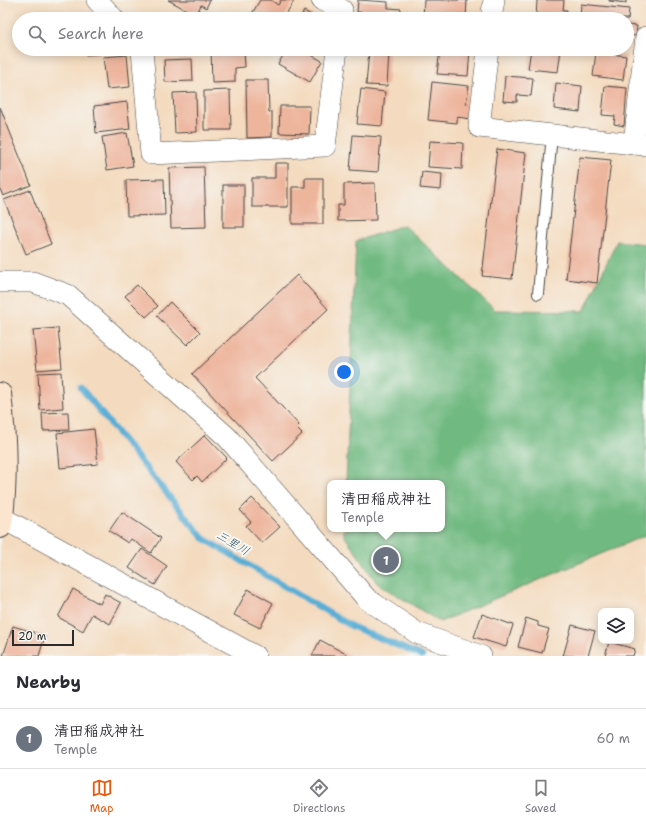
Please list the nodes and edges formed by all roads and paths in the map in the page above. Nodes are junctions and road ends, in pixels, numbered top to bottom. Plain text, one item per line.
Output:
1 (97, 0) edge
2 (322, 0) edge
3 (494, 0) edge
4 (342, 10) edge
5 (108, 12) edge
6 (493, 12) edge
7 (646, 37) edge
8 (143, 56) edge
9 (336, 56) edge
10 (487, 56) edge
11 (552, 134) junction
12 (640, 145) edge
13 (0, 282) edge
14 (538, 294) dead end
15 (0, 394) edge
16 (2, 431) edge
17 (1, 522) edge
18 (256, 656) edge
19 (481, 656) edge

1 - 5 street
2 - 4 street
3 - 6 street
7 - 12 street
8 - 9 street
10 - 11 street
11 - 12 street
11 - 14 lane
13 - 19 street
15 - 16 street
16 - 17 street
17 - 18 street

